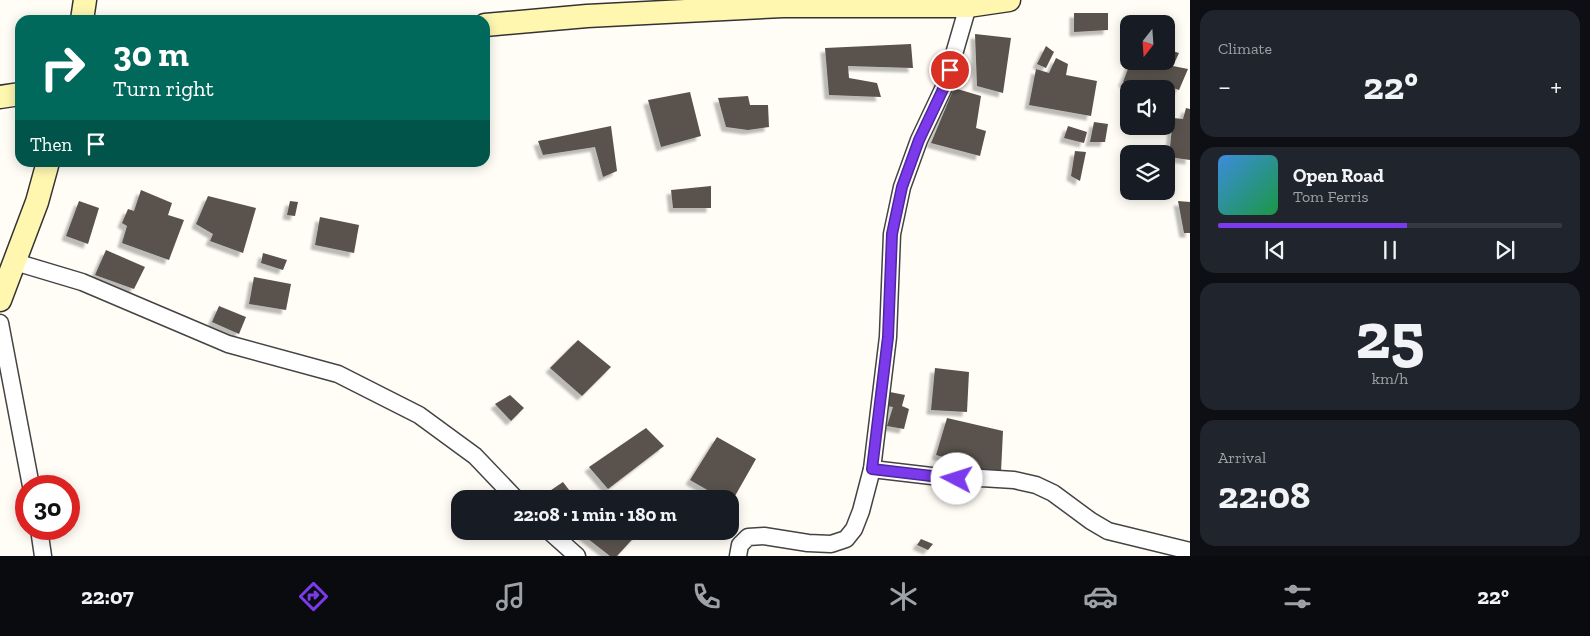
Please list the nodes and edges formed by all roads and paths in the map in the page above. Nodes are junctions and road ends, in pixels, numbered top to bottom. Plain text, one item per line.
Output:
1 (85, 0) edge
2 (1009, 0) edge
3 (968, 6) junction
4 (83, 15) edge
5 (490, 25) edge
6 (15, 95) edge
7 (0, 97) edge
8 (47, 167) edge
9 (15, 262) junction
10 (0, 300) edge
11 (0, 323) edge
12 (872, 469) junction
13 (29, 475) edge
14 (507, 490) edge
15 (40, 540) edge
16 (559, 540) edge
17 (1190, 551) edge
18 (42, 556) edge
19 (576, 556) edge
20 (738, 556) edge

1 - 4 street
2 - 3 street
3 - 5 street
3 - 12 street
6 - 7 street
8 - 9 street
9 - 10 street
9 - 14 street
11 - 13 street
12 - 17 street
12 - 20 street
15 - 18 street
16 - 19 street

